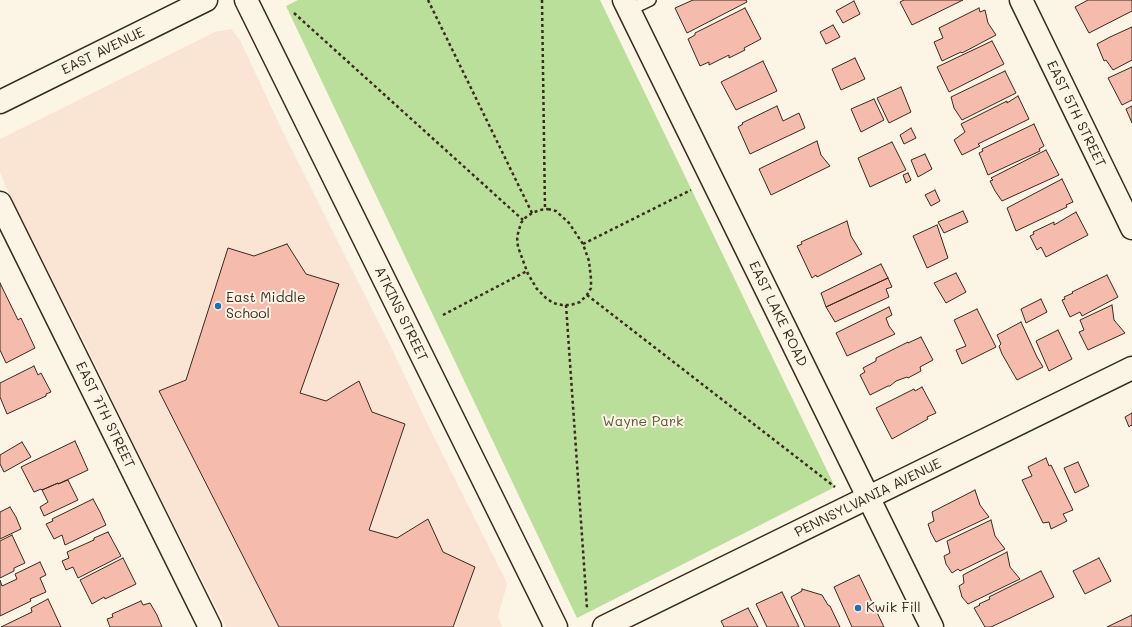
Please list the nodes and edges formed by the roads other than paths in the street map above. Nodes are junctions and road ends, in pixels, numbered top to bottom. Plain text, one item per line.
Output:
1 (206, 0) edge
2 (246, 0) edge
3 (650, 0) edge
4 (1021, 0) edge
5 (627, 5) edge
6 (0, 102) edge
7 (0, 203) edge
8 (1132, 228) edge
9 (1132, 368) edge
10 (868, 497) junction
11 (210, 627) edge
12 (556, 627) edge
13 (604, 627) edge
14 (932, 627) edge

1 - 6 street, EAST AVENUE
2 - 12 street, ATKINS STREET
3 - 5 lane
4 - 8 street, EAST 5TH STREET
5 - 10 street, EAST LAKE ROAD
7 - 11 street, EAST 7TH STREET
9 - 10 street, PENNSYLVANIA AVENUE
10 - 13 street, PENNSYLVANIA AVENUE
10 - 14 street, EAST LAKE ROAD

